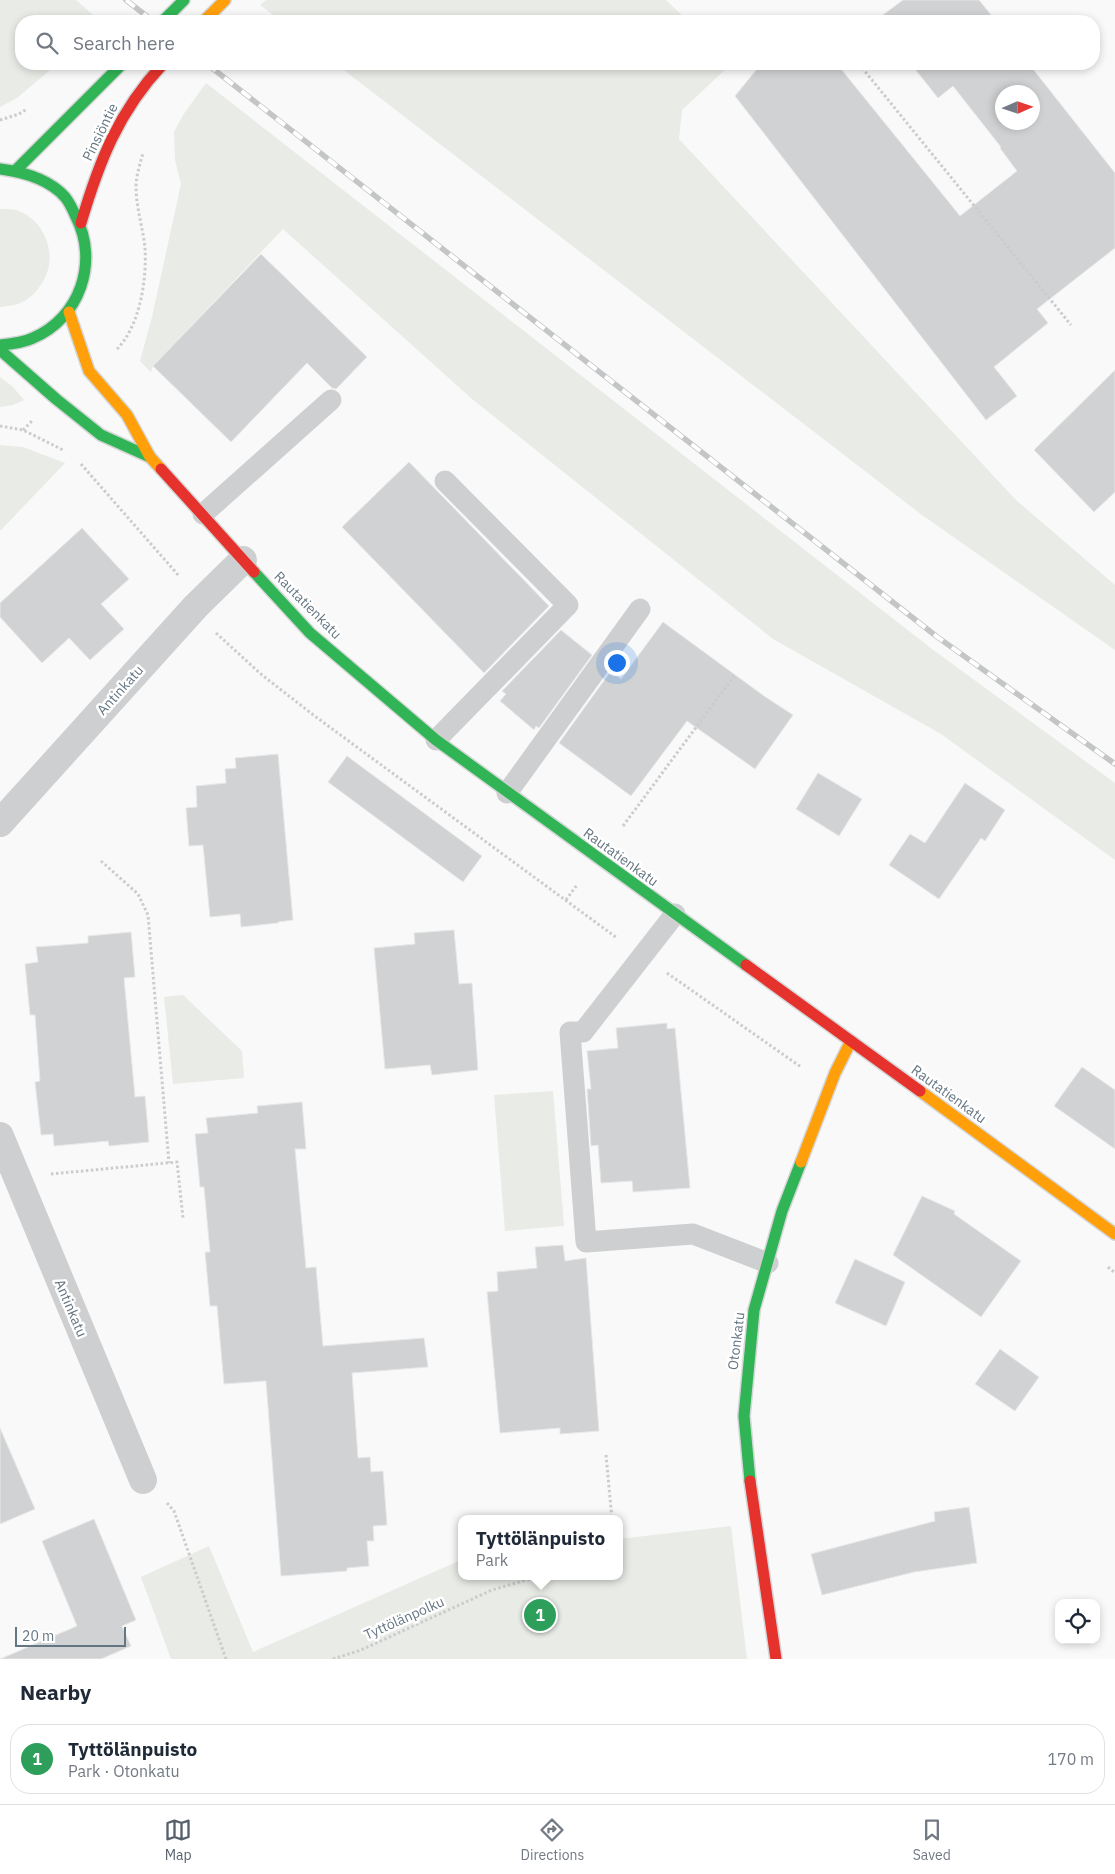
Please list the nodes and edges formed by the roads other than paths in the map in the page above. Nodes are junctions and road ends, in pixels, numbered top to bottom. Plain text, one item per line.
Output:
1 (184, 0) edge
2 (225, 0) edge
3 (169, 15) edge
4 (210, 15) edge
5 (116, 70) edge
6 (157, 70) edge
7 (0, 169) edge
8 (16, 170) junction
9 (81, 223) junction
10 (68, 312) junction
11 (0, 345) edge
12 (0, 350) edge
13 (331, 400) dead end
14 (150, 457) junction
15 (445, 480) dead end
16 (203, 514) junction
17 (243, 560) junction
18 (640, 609) dead end
19 (436, 740) junction
20 (507, 793) junction
21 (0, 823) edge
22 (675, 914) junction
23 (851, 1041) junction
24 (0, 1136) edge
25 (1115, 1234) edge
26 (768, 1263) junction
27 (143, 1480) road end
28 (776, 1659) edge

1 - 3 street
2 - 4 street
5 - 8 street, Pinsiöntie
6 - 9 street, Pinsiöntie
7 - 8 street
8 - 9 street
9 - 10 street
10 - 11 street
10 - 14 street, Rautatienkatu
12 - 14 street, Rautatienkatu
13 - 16 lane
14 - 16 street, Rautatienkatu
15 - 19 lane
16 - 17 street, Rautatienkatu
17 - 19 street, Rautatienkatu
17 - 21 street, Antinkatu
18 - 20 lane
19 - 20 street, Rautatienkatu
20 - 22 street, Rautatienkatu
22 - 23 street, Rautatienkatu
22 - 26 lane
23 - 25 street, Rautatienkatu
23 - 26 street, Otonkatu
24 - 27 street, Antinkatu
26 - 28 street, Otonkatu

